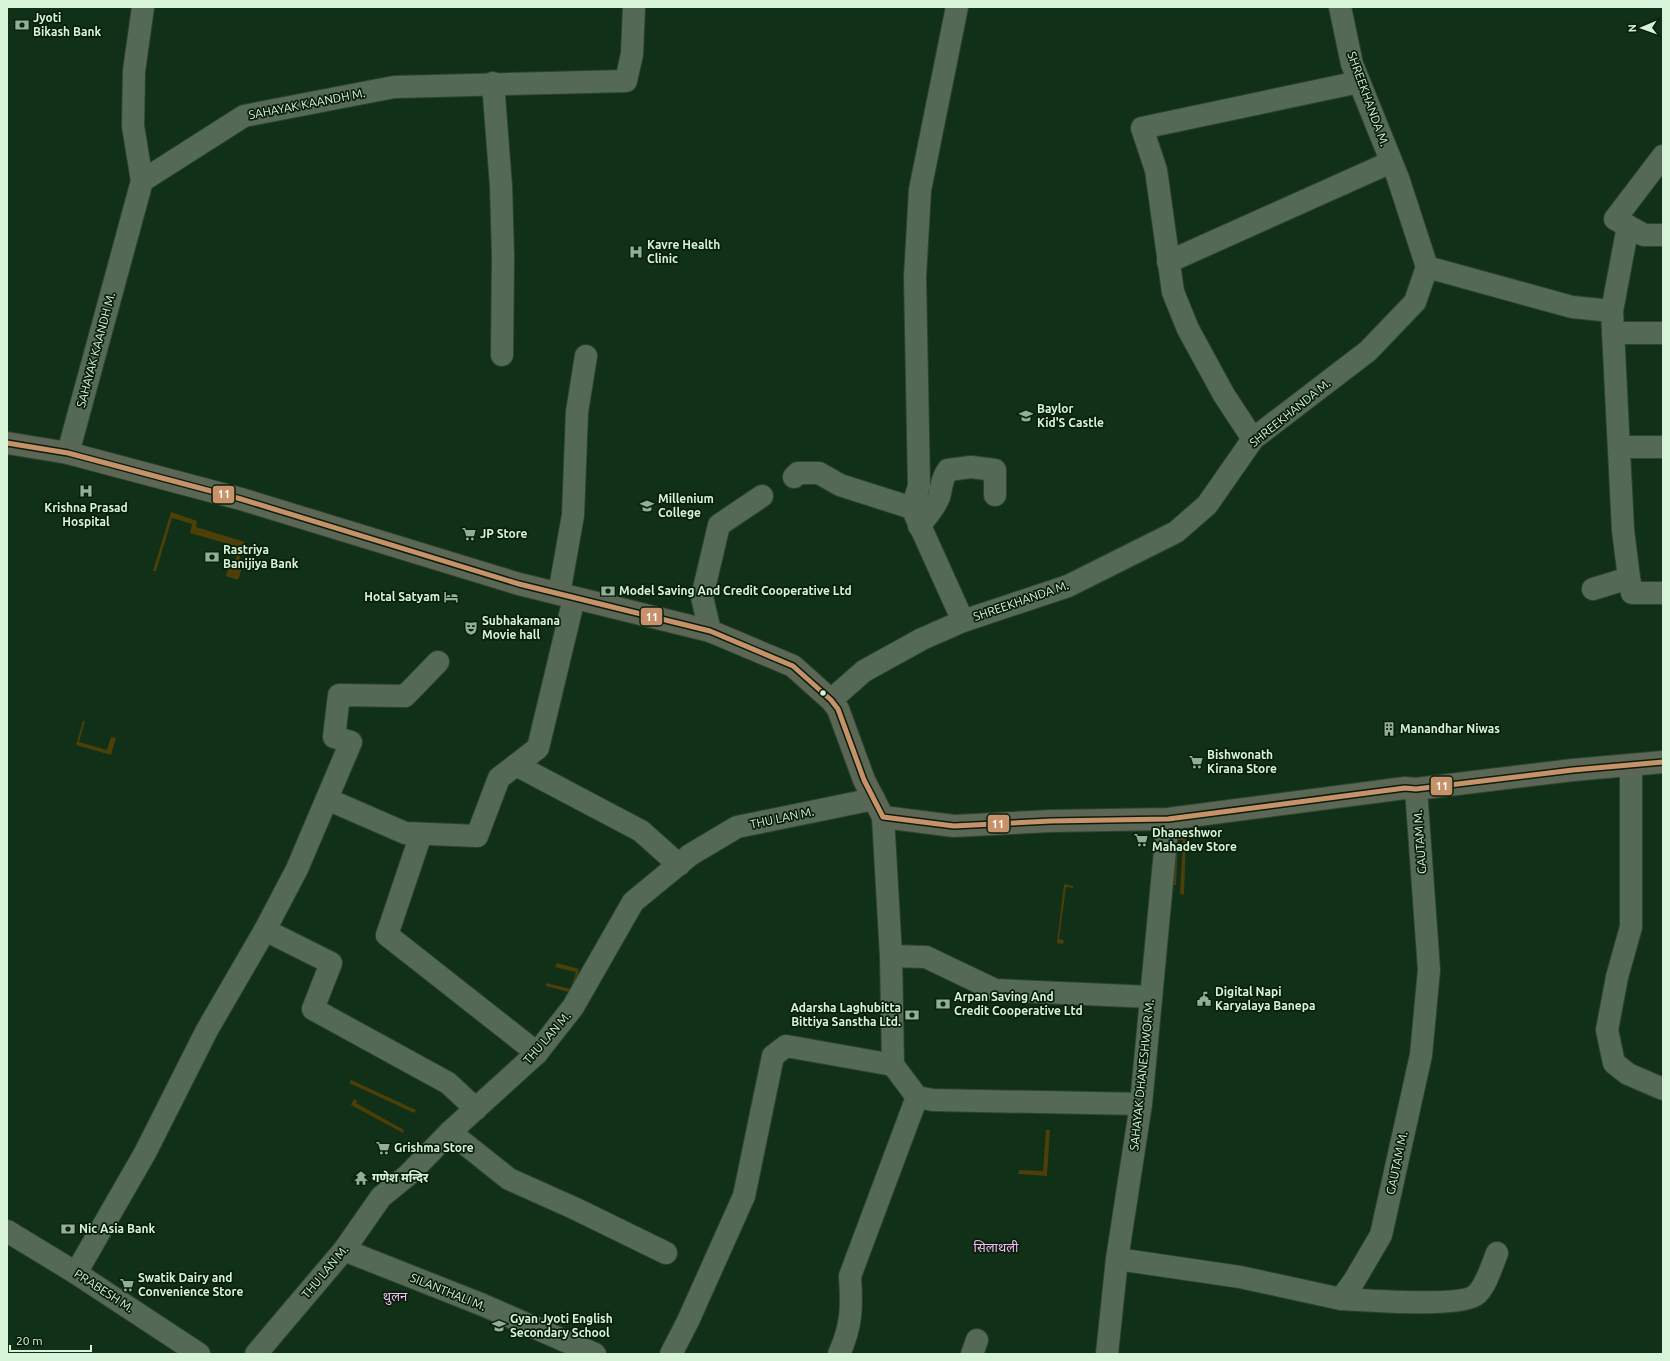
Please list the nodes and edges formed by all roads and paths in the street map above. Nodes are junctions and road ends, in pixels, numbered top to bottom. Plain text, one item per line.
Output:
1 (143, 7) edge
2 (634, 7) edge
3 (957, 7) edge
4 (1340, 7) edge
5 (1359, 82) junction
6 (494, 83) junction
7 (1663, 156) edge
8 (1391, 162) junction
9 (142, 181) junction
10 (1628, 226) junction
11 (1663, 235) edge
12 (1168, 262) junction
13 (1427, 267) junction
14 (1612, 311) junction
15 (1613, 333) junction
16 (1663, 333) edge
17 (502, 355) dead end
18 (586, 356) dead end
19 (1253, 439) junction
20 (7, 443) edge
21 (1619, 447) junction
22 (1663, 447) edge
23 (68, 453) junction
24 (794, 477) dead end
25 (996, 495) dead end
26 (762, 496) dead end
27 (916, 517) junction
28 (1629, 578) junction
29 (1592, 589) dead end
30 (1663, 593) edge
31 (566, 596) junction
32 (962, 621) junction
33 (710, 631) junction
34 (438, 662) dead end
35 (831, 700) junction
36 (1663, 762) edge
37 (516, 765) junction
38 (1631, 765) junction
39 (1416, 790) junction
40 (327, 799) junction
41 (878, 808) junction
42 (1168, 819) junction
43 (421, 834) junction
44 (679, 865) junction
45 (265, 930) junction
46 (891, 956) junction
47 (1151, 997) junction
48 (537, 1053) junction
49 (893, 1065) junction
50 (1663, 1089) edge
51 (917, 1097) junction
52 (1141, 1104) junction
53 (476, 1109) junction
54 (450, 1132) junction
55 (7, 1232) edge
56 (344, 1250) junction
57 (666, 1253) dead end
58 (1497, 1253) dead end
59 (1117, 1260) junction
60 (76, 1273) junction
61 (1341, 1298) junction
62 (199, 1354) edge
63 (256, 1354) edge
64 (596, 1354) edge
65 (671, 1354) edge
66 (839, 1354) edge
67 (1107, 1354) edge

1 - 9 street
2 - 6 street, SAHAYAK KAANDH M.
3 - 27 street
4 - 5 street, SHREEKHANDA M.
5 - 8 street, SHREEKHANDA M.
5 - 12 street
6 - 9 street, SAHAYAK KAANDH M.
6 - 17 street
7 - 10 street
8 - 12 street
8 - 13 street, SHREEKHANDA M.
9 - 23 street, SAHAYAK KAANDH M.
10 - 11 street
10 - 14 street
12 - 19 street
13 - 14 street
13 - 19 street, SHREEKHANDA M.
14 - 15 street
15 - 16 street
15 - 21 street
18 - 31 street
19 - 32 street, SHREEKHANDA M.
20 - 23 main road
21 - 22 street
21 - 28 street
23 - 31 main road
24 - 27 street
25 - 27 street
26 - 33 street
27 - 32 street
28 - 29 street
28 - 30 street
31 - 33 main road
31 - 37 street
32 - 35 street, SHREEKHANDA M.
33 - 35 main road
34 - 40 street
35 - 41 main road
36 - 38 main road
37 - 43 street
37 - 44 street
38 - 39 main road
38 - 50 street
39 - 42 main road
39 - 61 street, GAUTAM M.
40 - 43 street
40 - 45 street
41 - 42 main road
41 - 44 street, THU LAN M.
41 - 46 street
42 - 47 street, SAHAYAK DHANESHWOR M.
43 - 48 street
44 - 48 street, THU LAN M.
45 - 53 street
45 - 60 street
46 - 47 street
46 - 49 street
47 - 52 street, SAHAYAK DHANESHWOR M.
48 - 53 street, THU LAN M.
49 - 51 street
49 - 65 street
51 - 52 street
51 - 66 street
52 - 59 street, SAHAYAK DHANESHWOR M.
53 - 54 street, THU LAN M.
54 - 56 street, THU LAN M.
54 - 57 street
55 - 60 street, PRABESH M.
56 - 63 street, THU LAN M.
56 - 64 street, SILANTHALI M.
58 - 61 street
59 - 61 street
59 - 67 street, SAHAYAK DHANESHWOR M.
60 - 62 street, PRABESH M.

